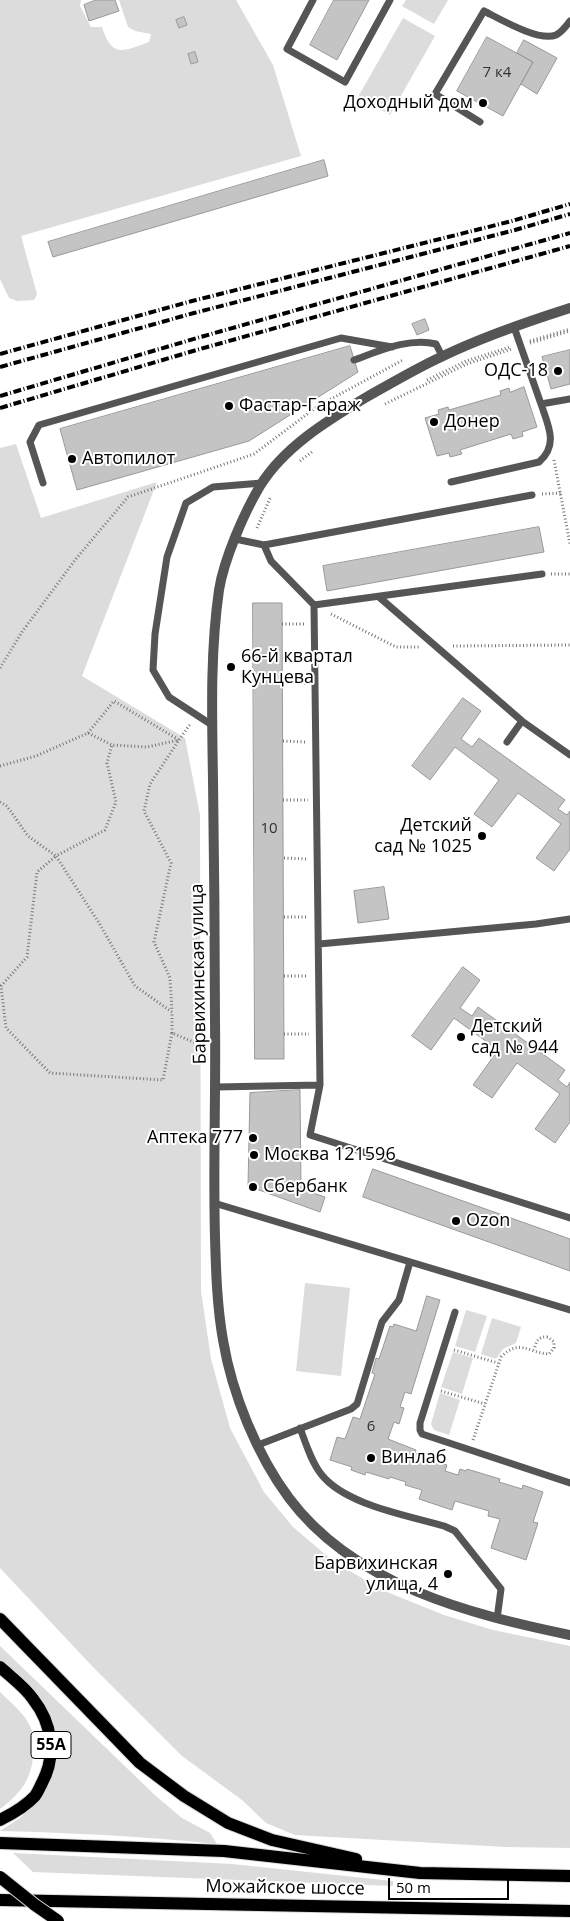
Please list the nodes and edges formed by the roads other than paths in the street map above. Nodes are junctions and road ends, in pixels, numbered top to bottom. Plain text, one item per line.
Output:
1 (313, 0) edge
2 (390, 0) edge
3 (570, 21) edge
4 (480, 122) dead end
5 (570, 308) edge
6 (514, 326) junction
7 (392, 347) junction
8 (442, 356) junction
9 (354, 360) dead end
10 (570, 399) edge
11 (541, 404) junction
12 (450, 482) dead end
13 (43, 483) dead end
14 (262, 483) junction
15 (532, 495) road end
16 (236, 539) junction
17 (264, 545) junction
18 (542, 574) road end
19 (379, 597) junction
20 (314, 605) junction
21 (522, 721) junction
22 (212, 725) junction
23 (507, 742) dead end
24 (570, 755) edge
25 (570, 919) edge
26 (319, 944) junction
27 (320, 1085) junction
28 (216, 1087) junction
29 (214, 1203) junction
30 (570, 1218) edge
31 (410, 1262) junction
32 (570, 1310) edge
33 (455, 1312) dead end
34 (300, 1428) junction
35 (258, 1445) junction
36 (570, 1483) edge
37 (497, 1618) junction
38 (0, 1619) edge
39 (570, 1635) edge
40 (0, 1667) edge
41 (0, 1820) edge
42 (0, 1843) edge
43 (420, 1873) junction
44 (570, 1876) edge
45 (0, 1877) edge
46 (0, 1900) edge
47 (570, 1911) edge
48 (58, 1921) edge

1 - 2 lane
3 - 4 lane
5 - 6 street, Барвихинская улица
6 - 8 street, Барвихинская улица
6 - 11 lane
7 - 8 lane
7 - 9 lane
7 - 13 lane
8 - 14 street, Барвихинская улица
10 - 11 lane
11 - 12 lane
14 - 16 street, Барвихинская улица
14 - 22 lane
15 - 17 lane
16 - 17 lane
16 - 22 street, Барвихинская улица
17 - 20 lane
18 - 19 lane
19 - 20 lane
19 - 21 lane
20 - 26 lane
21 - 23 lane
21 - 24 lane
22 - 28 street, Барвихинская улица
25 - 26 lane
26 - 27 lane
27 - 28 lane
27 - 30 lane
28 - 29 street, Барвихинская улица
29 - 31 lane
29 - 35 street, Барвихинская улица
31 - 32 lane
31 - 34 lane
33 - 36 lane
34 - 35 lane
34 - 37 lane
35 - 37 street, Барвихинская улица
37 - 39 street, Барвихинская улица
38 - 43 main road
40 - 41 main road, 55А
42 - 43 main road
43 - 44 main road
45 - 48 main road, bridge
46 - 47 main road, Можайское шоссе

